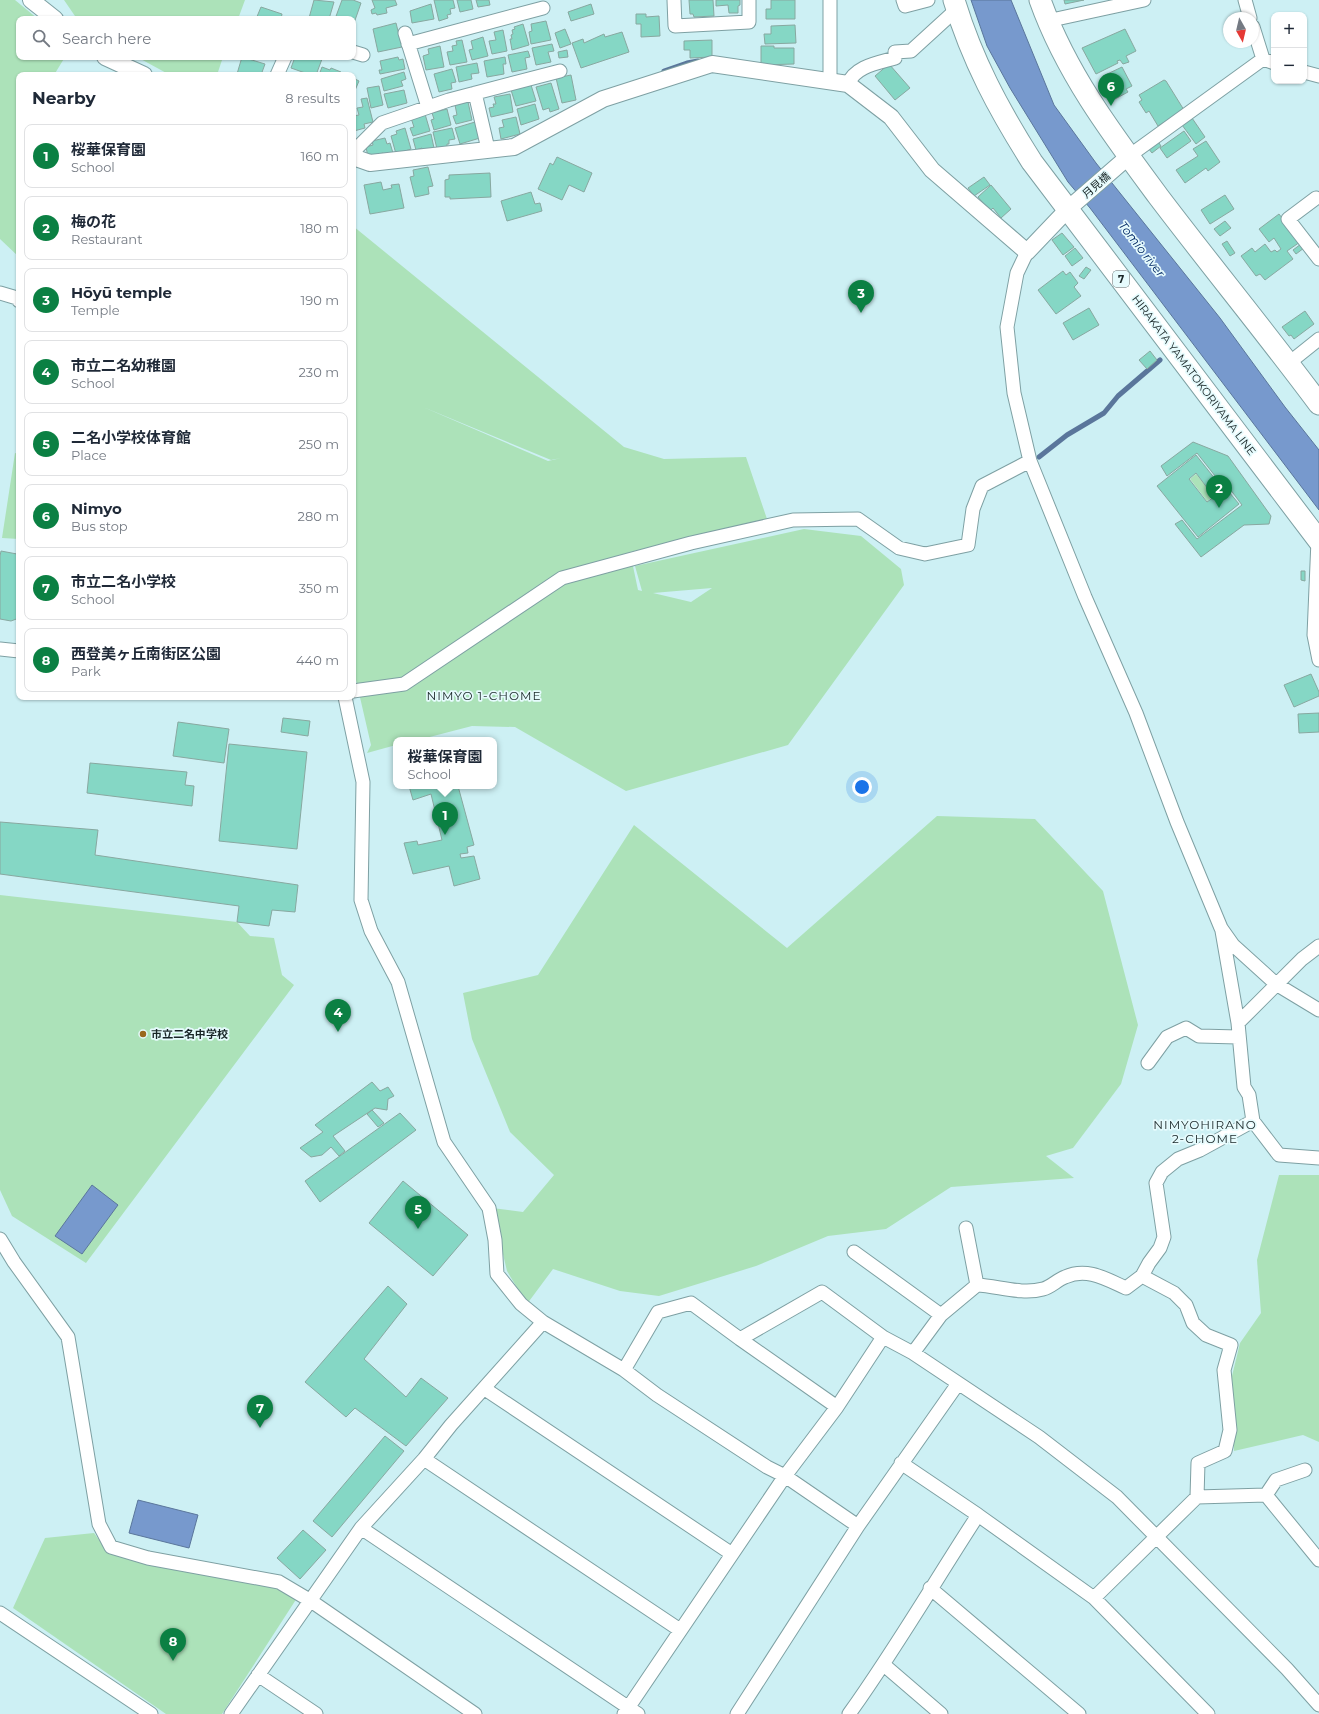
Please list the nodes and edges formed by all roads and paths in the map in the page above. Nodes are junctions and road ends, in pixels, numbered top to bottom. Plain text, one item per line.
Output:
1 (31, 0) edge
2 (674, 0) edge
3 (749, 0) edge
4 (830, 0) edge
5 (903, 0) edge
6 (928, 0) edge
7 (1040, 0) edge
8 (1144, 0) edge
9 (1244, 0) edge
10 (955, 4) edge
11 (543, 8) dead end
12 (1248, 12) edge
13 (51, 16) edge
14 (1047, 21) junction
15 (1259, 40) edge
16 (112, 60) edge
17 (284, 60) edge
18 (1269, 61) edge
19 (560, 71) dead end
20 (138, 72) edge
21 (278, 72) edge
22 (1307, 73) edge
23 (1319, 76) edge
24 (830, 82) junction
25 (848, 84) junction
26 (475, 93) junction
27 (428, 107) junction
28 (488, 149) junction
29 (356, 151) edge
30 (356, 157) edge
31 (1123, 161) junction
32 (1316, 198) dead end
33 (1071, 207) junction
34 (1027, 252) junction
35 (1319, 259) edge
36 (0, 293) edge
37 (16, 298) edge
38 (1319, 339) edge
39 (1289, 364) junction
40 (1319, 404) edge
41 (1030, 461) junction
42 (1319, 541) edge
43 (0, 649) edge
44 (16, 651) edge
45 (1319, 660) edge
46 (356, 691) edge
47 (346, 700) edge
48 (1221, 928) junction
49 (1319, 946) edge
50 (1276, 984) junction
51 (1319, 1010) edge
52 (1238, 1023) junction
53 (1238, 1037) junction
54 (1148, 1063) dead end
55 (1253, 1121) junction
56 (1319, 1158) edge
57 (966, 1228) dead end
58 (0, 1239) edge
59 (854, 1252) dead end
60 (1142, 1276) junction
61 (976, 1285) junction
62 (941, 1315) junction
63 (543, 1322) junction
64 (883, 1337) junction
65 (740, 1339) junction
66 (912, 1353) junction
67 (624, 1370) junction
68 (957, 1385) junction
69 (485, 1389) junction
70 (837, 1407) junction
71 (424, 1459) junction
72 (901, 1463) junction
73 (1305, 1470) dead end
74 (785, 1476) junction
75 (1266, 1495) junction
76 (1196, 1497) junction
77 (978, 1515) junction
78 (858, 1526) junction
79 (361, 1528) junction
80 (1157, 1536) junction
81 (732, 1554) junction
82 (1319, 1560) edge
83 (930, 1588) junction
84 (1094, 1598) junction
85 (311, 1601) junction
86 (0, 1613) edge
87 (680, 1630) junction
88 (884, 1665) junction
89 (258, 1675) junction
90 (1319, 1705) edge
91 (630, 1712) edge
92 (151, 1714) edge
93 (231, 1714) edge
94 (316, 1714) edge
95 (475, 1714) edge
96 (737, 1714) edge
97 (849, 1714) edge
98 (941, 1714) edge
99 (1079, 1714) edge
100 (1208, 1714) edge

1 - 13 street
2 - 3 street
4 - 24 street
5 - 6 street
7 - 14 main road
8 - 14 street
9 - 12 street
10 - 25 street
10 - 33 main road, HIRAKATA YAMATOKORIYAMA LINE / 7
11 - 27 street
14 - 31 main road
15 - 18 street
16 - 20 street
17 - 21 street
18 - 31 street
19 - 26 street
22 - 23 street
24 - 25 street
24 - 28 street
25 - 34 street
26 - 27 street
26 - 28 street
27 - 29 street
28 - 30 street
31 - 33 street, 月見橋
31 - 39 main road
32 - 35 street
33 - 34 street, 月見橋
33 - 42 main road, HIRAKATA YAMATOKORIYAMA LINE / 7
34 - 41 street
36 - 37 street
38 - 39 street
39 - 40 main road
41 - 46 street
41 - 48 street
42 - 45 street
43 - 44 street
47 - 63 street
48 - 50 street
48 - 52 street
49 - 50 street
50 - 51 street
50 - 52 street
52 - 53 street
53 - 54 street
53 - 55 street
55 - 56 street
55 - 60 street
57 - 61 street
58 - 85 street
59 - 62 street
60 - 61 street
60 - 76 street
61 - 62 street
62 - 66 street
63 - 67 street
63 - 69 street
64 - 65 street
64 - 66 street
64 - 70 street
65 - 67 street
65 - 70 street
66 - 68 street
67 - 74 street
68 - 72 street
68 - 80 street
69 - 71 street
69 - 81 street
70 - 74 street
71 - 79 street
71 - 87 street
72 - 77 street
72 - 78 street
73 - 75 street
74 - 78 street
74 - 81 street
75 - 76 street
75 - 82 street
76 - 80 street
77 - 83 street
77 - 84 street
78 - 96 street
79 - 85 street
79 - 91 street
80 - 84 street
80 - 90 street
81 - 87 street
83 - 88 street
83 - 99 street
84 - 100 street
85 - 89 street
85 - 95 street
86 - 92 street
87 - 91 street
88 - 97 street
88 - 98 street
89 - 93 street
89 - 94 street

